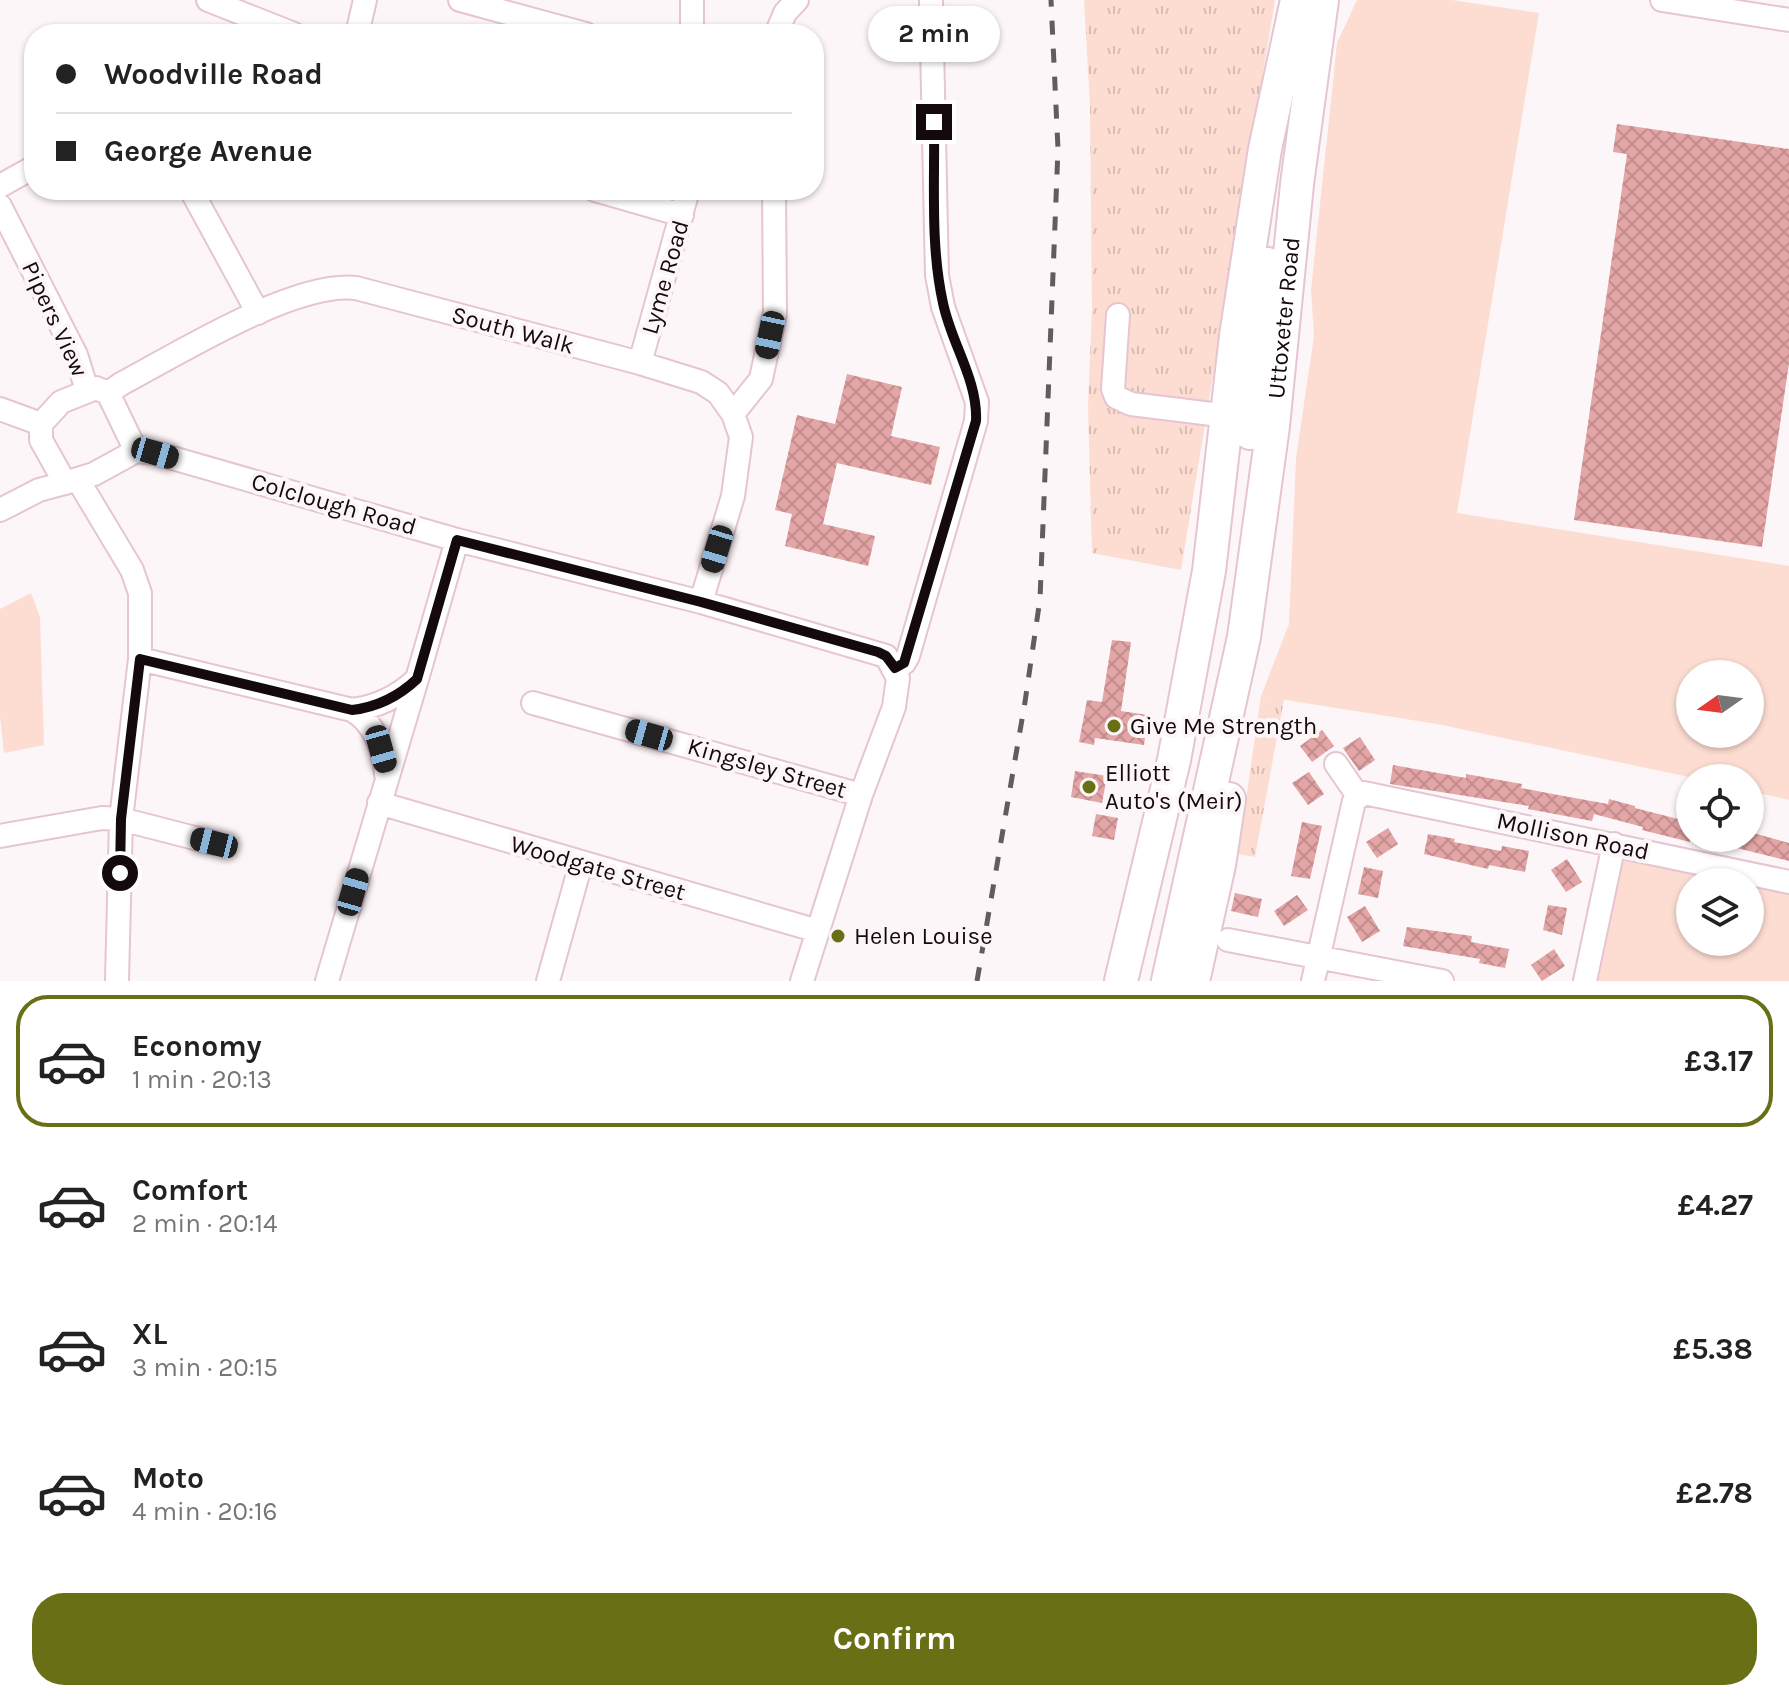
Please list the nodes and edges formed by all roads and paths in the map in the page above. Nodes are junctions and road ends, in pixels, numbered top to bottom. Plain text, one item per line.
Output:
1 (208, 0) edge
2 (365, 0) edge
3 (460, 0) edge
4 (692, 0) edge
5 (797, 0) edge
6 (931, 0) edge
7 (1662, 0) edge
8 (1769, 0) edge
9 (1743, 6) edge
10 (1312, 7) edge
11 (1789, 20) edge
12 (269, 24) edge
13 (359, 24) edge
14 (549, 24) edge
15 (692, 24) edge
16 (780, 24) edge
17 (24, 173) edge
18 (0, 186) edge
19 (196, 200) edge
20 (630, 200) edge
21 (686, 200) edge
22 (774, 200) edge
23 (0, 206) edge
24 (682, 215) junction
25 (258, 313) junction
26 (1118, 315) dead end
27 (640, 363) junction
28 (98, 392) junction
29 (1229, 406) junction
30 (0, 409) edge
31 (733, 414) junction
32 (41, 424) junction
33 (136, 451) junction
34 (71, 482) junction
35 (0, 510) edge
36 (457, 540) junction
37 (701, 602) junction
38 (140, 659) junction
39 (895, 668) junction
40 (417, 679) junction
41 (533, 703) dead end
42 (352, 710) junction
43 (1336, 764) dead end
44 (387, 780) junction
45 (861, 795) junction
46 (1358, 796) junction
47 (379, 803) junction
48 (121, 819) junction
49 (0, 836) edge
50 (214, 843) dead end
51 (1614, 844) junction
52 (581, 863) junction
53 (1789, 882) edge
54 (818, 931) junction
55 (1228, 940) dead end
56 (1317, 956) junction
57 (1185, 980) edge
58 (117, 981) edge
59 (327, 981) edge
60 (548, 981) edge
61 (802, 981) edge
62 (1121, 981) edge
63 (1143, 981) edge
64 (1313, 981) edge
65 (1442, 981) edge
66 (1585, 981) edge

1 - 12 street
2 - 13 street
3 - 14 street
4 - 15 street
5 - 16 street
6 - 39 street
7 - 9 street
8 - 11 street
9 - 11 street
10 - 29 highway
10 - 57 highway, Uttoxeter Road
10 - 63 highway
17 - 18 street
19 - 25 street
20 - 24 street
21 - 24 street, Lyme Road
22 - 31 street
23 - 28 street, Pipers View
24 - 27 street, Lyme Road
25 - 27 street, South Walk
25 - 28 street, South Walk
26 - 29 street
27 - 31 street, South Walk
28 - 32 street, South Walk
28 - 33 street, Pipers View
29 - 62 highway
30 - 32 street
31 - 37 street
32 - 34 street
33 - 34 street
33 - 36 street, Colclough Road
34 - 35 street
34 - 38 street
36 - 37 street, Colclough Road
36 - 40 street
37 - 39 street, Colclough Road
38 - 42 street
38 - 48 street
39 - 45 street
40 - 42 street
40 - 44 street
41 - 45 street, Kingsley Street
42 - 44 street
43 - 46 street
44 - 47 street
45 - 54 street
46 - 51 street, Mollison Road
46 - 56 street
47 - 52 street, Woodgate Street
47 - 59 street
48 - 49 street
48 - 50 street
48 - 58 street
51 - 53 street, Mollison Road
51 - 66 street
52 - 54 street, Woodgate Street
52 - 60 street
54 - 61 street
55 - 56 street
56 - 64 street
56 - 65 street

